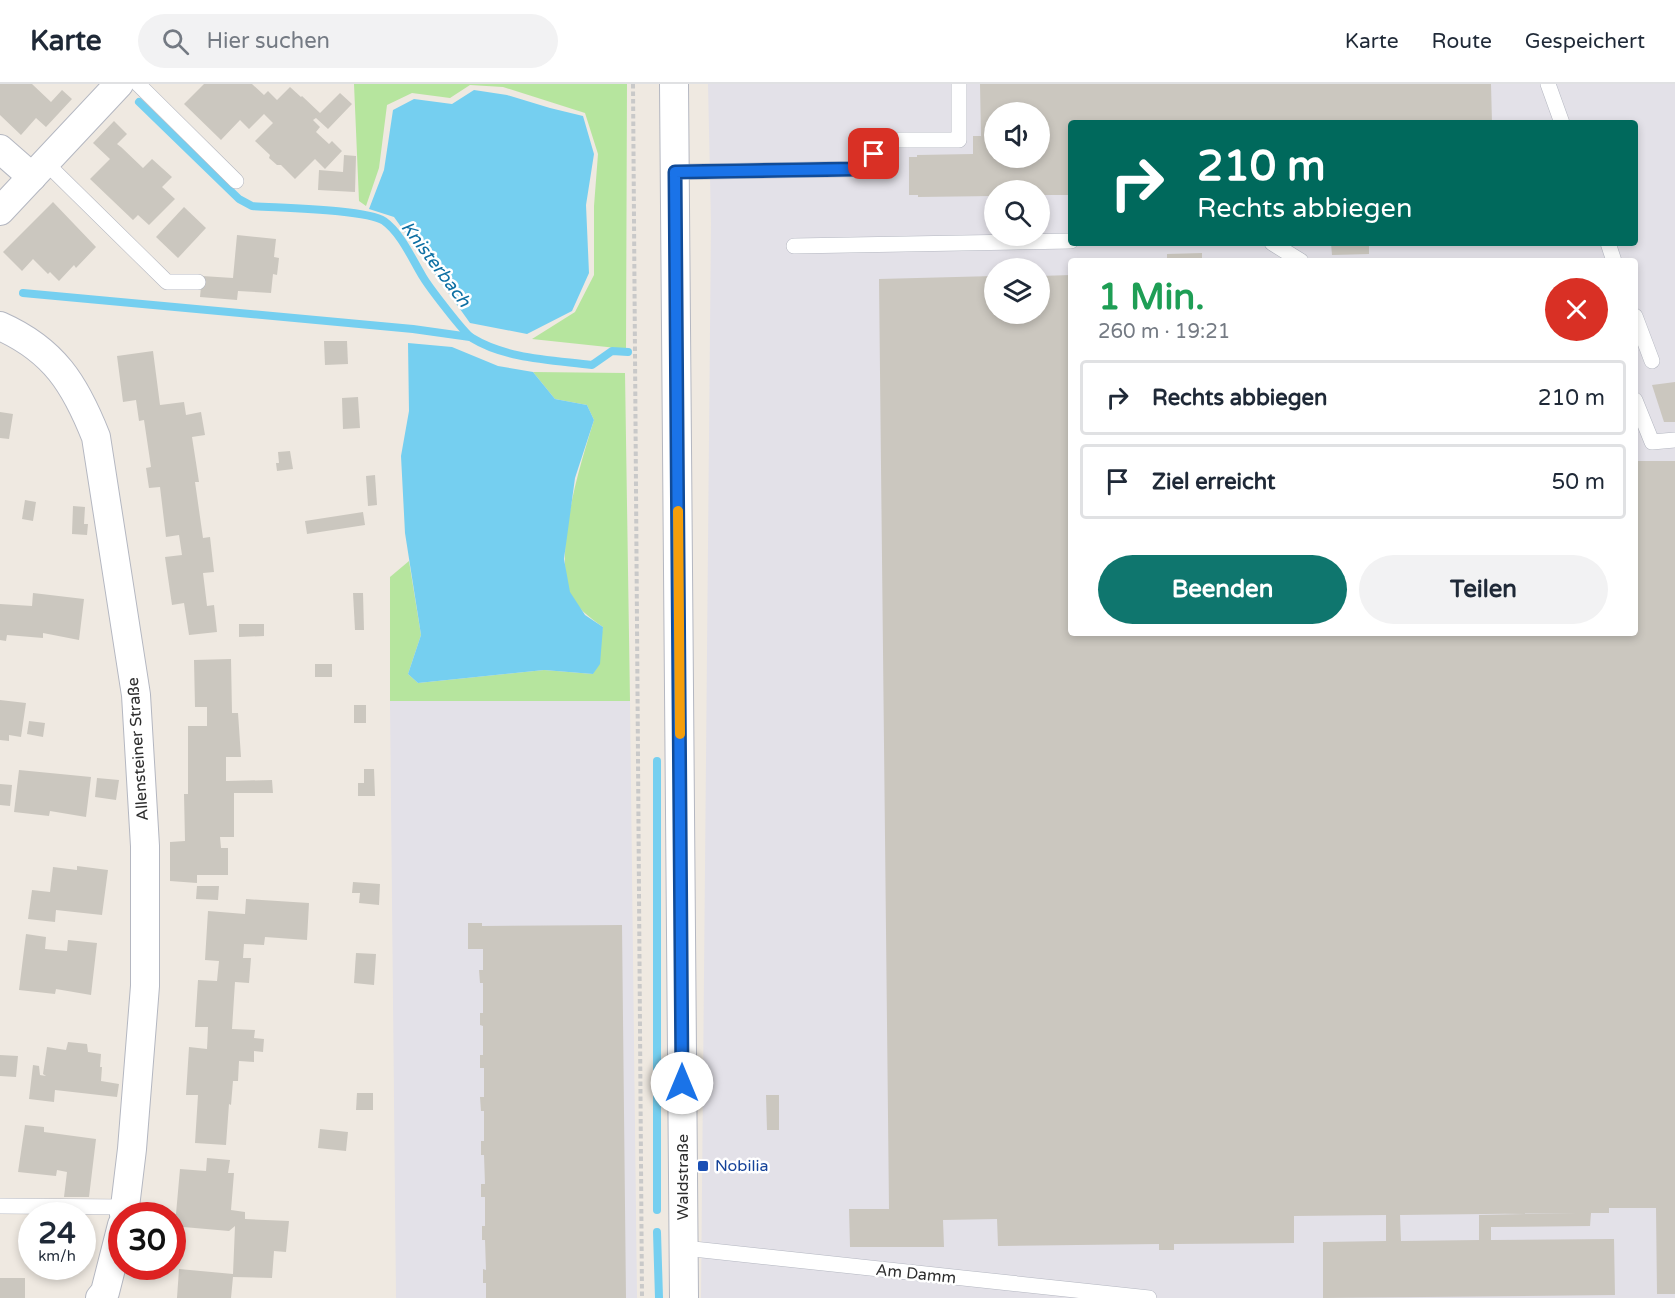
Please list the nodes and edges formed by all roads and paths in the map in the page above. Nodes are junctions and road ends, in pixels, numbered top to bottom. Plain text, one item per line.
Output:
1 (119, 84) edge
2 (138, 84) edge
3 (633, 84) edge
4 (674, 84) edge
5 (959, 84) edge
6 (1548, 84) edge
7 (1561, 120) edge
8 (0, 149) edge
9 (39, 170) junction
10 (675, 172) junction
11 (236, 181) dead end
12 (0, 211) edge
13 (1068, 241) edge
14 (794, 246) dead end
15 (1277, 246) edge
16 (1296, 258) edge
17 (198, 282) dead end
18 (1638, 324) edge
19 (0, 326) edge
20 (1652, 361) dead end
21 (1638, 407) edge
22 (1675, 440) edge
23 (125, 1202) edge
24 (0, 1206) edge
25 (108, 1215) edge
26 (684, 1248) junction
27 (108, 1280) edge
28 (104, 1296) edge
29 (642, 1298) edge
30 (684, 1298) edge
31 (1149, 1298) edge

1 - 9 street
2 - 11 lane
3 - 29 path
4 - 10 street, Waldstraße
5 - 10 lane
6 - 7 lane
8 - 9 street
9 - 12 street
9 - 17 lane
10 - 26 street, Waldstraße
13 - 14 lane
15 - 16 lane
18 - 20 lane
19 - 23 street, Allensteiner Straße
21 - 22 lane
24 - 25 lane
26 - 30 street, Waldstraße
26 - 31 lane, Am Damm
27 - 28 street, Allensteiner Straße

